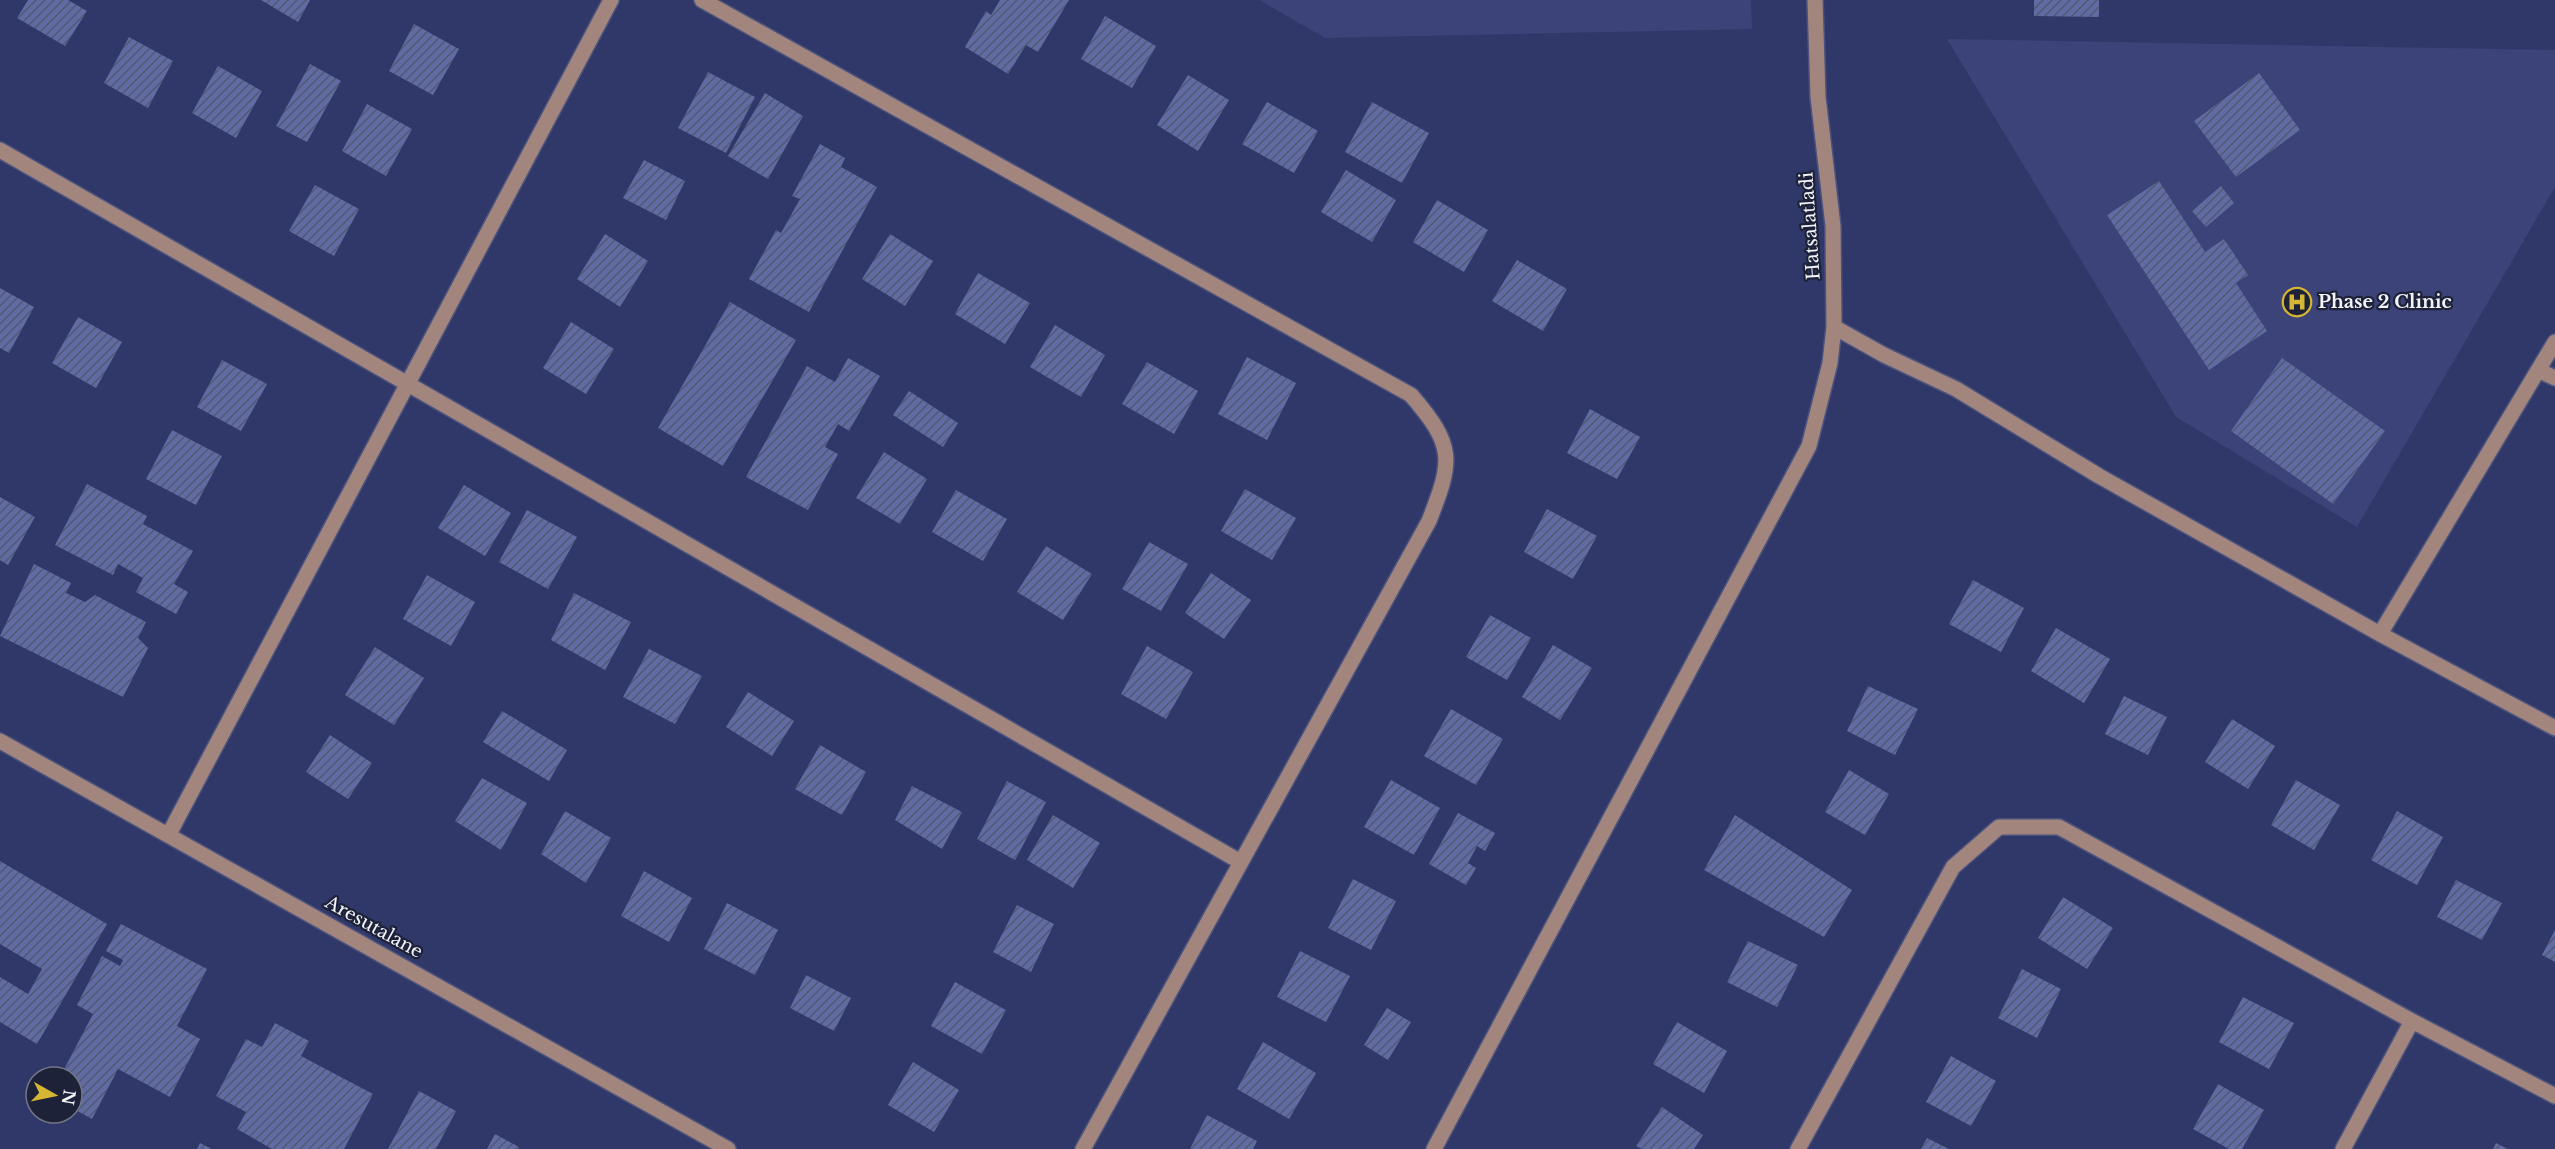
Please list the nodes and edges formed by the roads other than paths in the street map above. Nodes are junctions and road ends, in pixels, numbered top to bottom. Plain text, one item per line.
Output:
1 (611, 0) edge
2 (702, 0) edge
3 (1815, 0) edge
4 (0, 150) edge
5 (1834, 327) junction
6 (2555, 342) edge
7 (2538, 370) junction
8 (2555, 378) edge
9 (408, 384) junction
10 (2380, 634) junction
11 (2555, 728) edge
12 (0, 741) edge
13 (169, 834) junction
14 (1239, 861) junction
15 (2412, 1021) junction
16 (2555, 1096) edge
17 (728, 1149) edge
18 (1083, 1149) edge
19 (1434, 1149) edge
20 (1798, 1149) edge
21 (2343, 1149) edge

1 - 9 street
2 - 14 street
3 - 5 street, Hatsalatladi
4 - 9 street
5 - 10 street
5 - 19 street, Hatsalatladi
6 - 7 street
7 - 8 street
7 - 10 street
9 - 13 street
9 - 14 street
10 - 11 street
12 - 13 street, Aresutalane
13 - 17 street, Aresutalane
14 - 18 street
15 - 16 street
15 - 20 street
15 - 21 street

